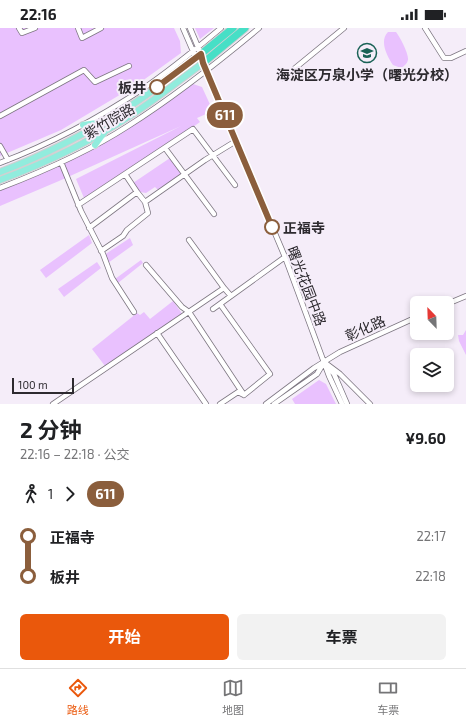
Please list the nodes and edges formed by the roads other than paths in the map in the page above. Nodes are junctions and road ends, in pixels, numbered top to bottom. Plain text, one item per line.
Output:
1 (20, 28) edge
2 (34, 28) edge
3 (78, 28) edge
4 (101, 28) edge
5 (183, 28) edge
6 (190, 28) edge
7 (221, 28) edge
8 (233, 28) edge
9 (245, 28) edge
10 (259, 28) edge
11 (344, 28) edge
12 (425, 28) edge
13 (198, 47) junction
14 (193, 51) junction
15 (466, 51) edge
16 (199, 56) junction
17 (203, 63) junction
18 (129, 66) dead end
19 (207, 71) junction
20 (283, 78) dead end
21 (0, 116) edge
22 (103, 122) junction
23 (83, 125) junction
24 (108, 129) junction
25 (236, 141) junction
26 (95, 145) junction
27 (0, 146) edge
28 (165, 148) junction
29 (213, 155) junction
30 (8, 160) junction
31 (61, 162) junction
32 (0, 163) edge
33 (0, 172) edge
34 (125, 174) junction
35 (185, 174) junction
36 (0, 180) edge
37 (235, 185) dead end
38 (0, 188) edge
39 (137, 192) junction
40 (145, 202) junction
41 (78, 206) junction
42 (214, 214) dead end
43 (89, 228) junction
44 (189, 240) dead end
45 (101, 251) junction
46 (285, 257) junction
47 (146, 265) dead end
48 (224, 288) junction
49 (231, 296) junction
50 (466, 296) edge
51 (454, 301) edge
52 (220, 304) junction
53 (213, 309) dead end
54 (134, 312) dead end
55 (189, 312) junction
56 (410, 320) edge
57 (157, 333) junction
58 (324, 362) junction
59 (244, 395) junction
60 (54, 404) edge
61 (206, 404) edge
62 (220, 404) edge
63 (266, 404) edge
64 (274, 404) edge
65 (342, 404) edge
66 (346, 404) edge
67 (370, 404) edge

1 - 2 street
3 - 4 street
5 - 14 street
6 - 13 street
7 - 13 street, 紫竹院路
8 - 16 highway, 紫竹院路
9 - 17 highway, 紫竹院路
10 - 19 street, 紫竹院路
11 - 20 street
12 - 15 street
13 - 14 street, 紫竹院路
13 - 16 street
14 - 16 street
14 - 23 street, 紫竹院路
16 - 17 street, 曙光花园中路
16 - 22 main road, 紫竹院路
17 - 19 street, 曙光花园中路
17 - 24 main road, 紫竹院路
18 - 21 street
19 - 25 street, 曙光花园中路
19 - 26 street, 紫竹院路
22 - 23 main road
22 - 33 main road, 紫竹院路
23 - 30 street, 紫竹院路
24 - 26 main road
24 - 36 main road, 紫竹院路
25 - 29 street
25 - 46 street, 曙光花园中路
26 - 31 street, 紫竹院路
27 - 30 street
28 - 29 street
28 - 34 street
28 - 35 street
29 - 35 street
29 - 37 street
30 - 32 street, 紫竹院路
31 - 38 street, 紫竹院路
31 - 41 street
34 - 39 street
34 - 41 street
35 - 40 street
35 - 42 street
39 - 40 street
39 - 43 street
40 - 45 street
41 - 43 street
43 - 45 street
44 - 48 street
45 - 54 street
46 - 49 street
46 - 58 street, 曙光花园中路
47 - 55 street
48 - 49 street
48 - 55 street
49 - 52 street
50 - 51 street
52 - 53 street
52 - 59 street
55 - 57 street
55 - 59 street
56 - 58 street, 彰化路
57 - 60 street
57 - 61 street
58 - 63 street, 彰化路
58 - 64 street, 彰化路
58 - 65 street, 曙光花园中路
58 - 66 street
58 - 67 street
59 - 62 street

